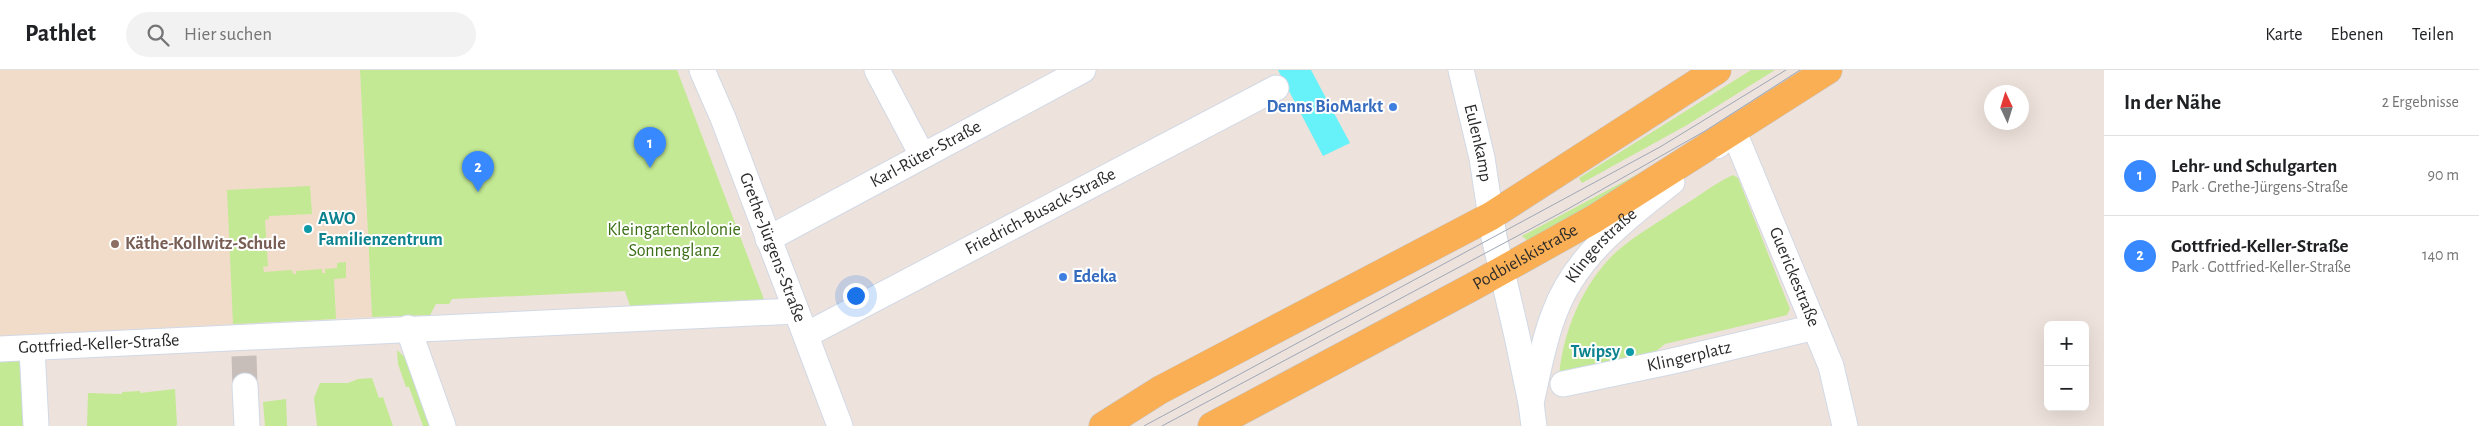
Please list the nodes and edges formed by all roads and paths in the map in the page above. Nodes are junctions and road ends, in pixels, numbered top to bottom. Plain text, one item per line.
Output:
1 (702, 70) edge
2 (877, 70) edge
3 (1083, 70) edge
4 (1461, 70) edge
5 (1717, 70) edge
6 (1828, 70) edge
7 (1276, 88) dead end
8 (1734, 132) junction
9 (922, 155) junction
10 (1491, 216) junction
11 (768, 239) junction
12 (1502, 271) junction
13 (796, 311) junction
14 (408, 328) junction
15 (1815, 328) junction
16 (806, 335) junction
17 (32, 348) junction
18 (0, 349) edge
19 (1563, 384) dead end
20 (245, 386) tunnel mouth
21 (1533, 414) edge
22 (36, 426) edge
23 (247, 426) edge
24 (443, 426) edge
25 (840, 426) edge
26 (1103, 426) edge
27 (1212, 426) edge
28 (1844, 426) edge

1 - 11 street, Grethe-Jürgens-Straße
2 - 9 street
3 - 9 street, Karl-Rüter-Straße
4 - 10 street, Eulenkamp
5 - 10 main road
6 - 8 main road, Podbielskistraße
7 - 16 street, Friedrich-Busack-Straße
8 - 12 main road, Podbielskistraße
8 - 15 street, Guerickestraße
8 - 21 street, Klingerstraße
9 - 11 street, Karl-Rüter-Straße
10 - 12 street, Klingerstraße
10 - 26 main road
11 - 13 street, Grethe-Jürgens-Straße
12 - 21 street, Klingerstraße
12 - 27 main road, Podbielskistraße
13 - 14 street, Gottfried-Keller-Straße
13 - 16 street, Grethe-Jürgens-Straße
14 - 17 street, Gottfried-Keller-Straße
14 - 24 street
15 - 19 street, Klingerplatz
15 - 28 street, Guerickestraße
16 - 25 street, Grethe-Jürgens-Straße
17 - 18 street, Gottfried-Keller-Straße
17 - 22 street
20 - 23 street

